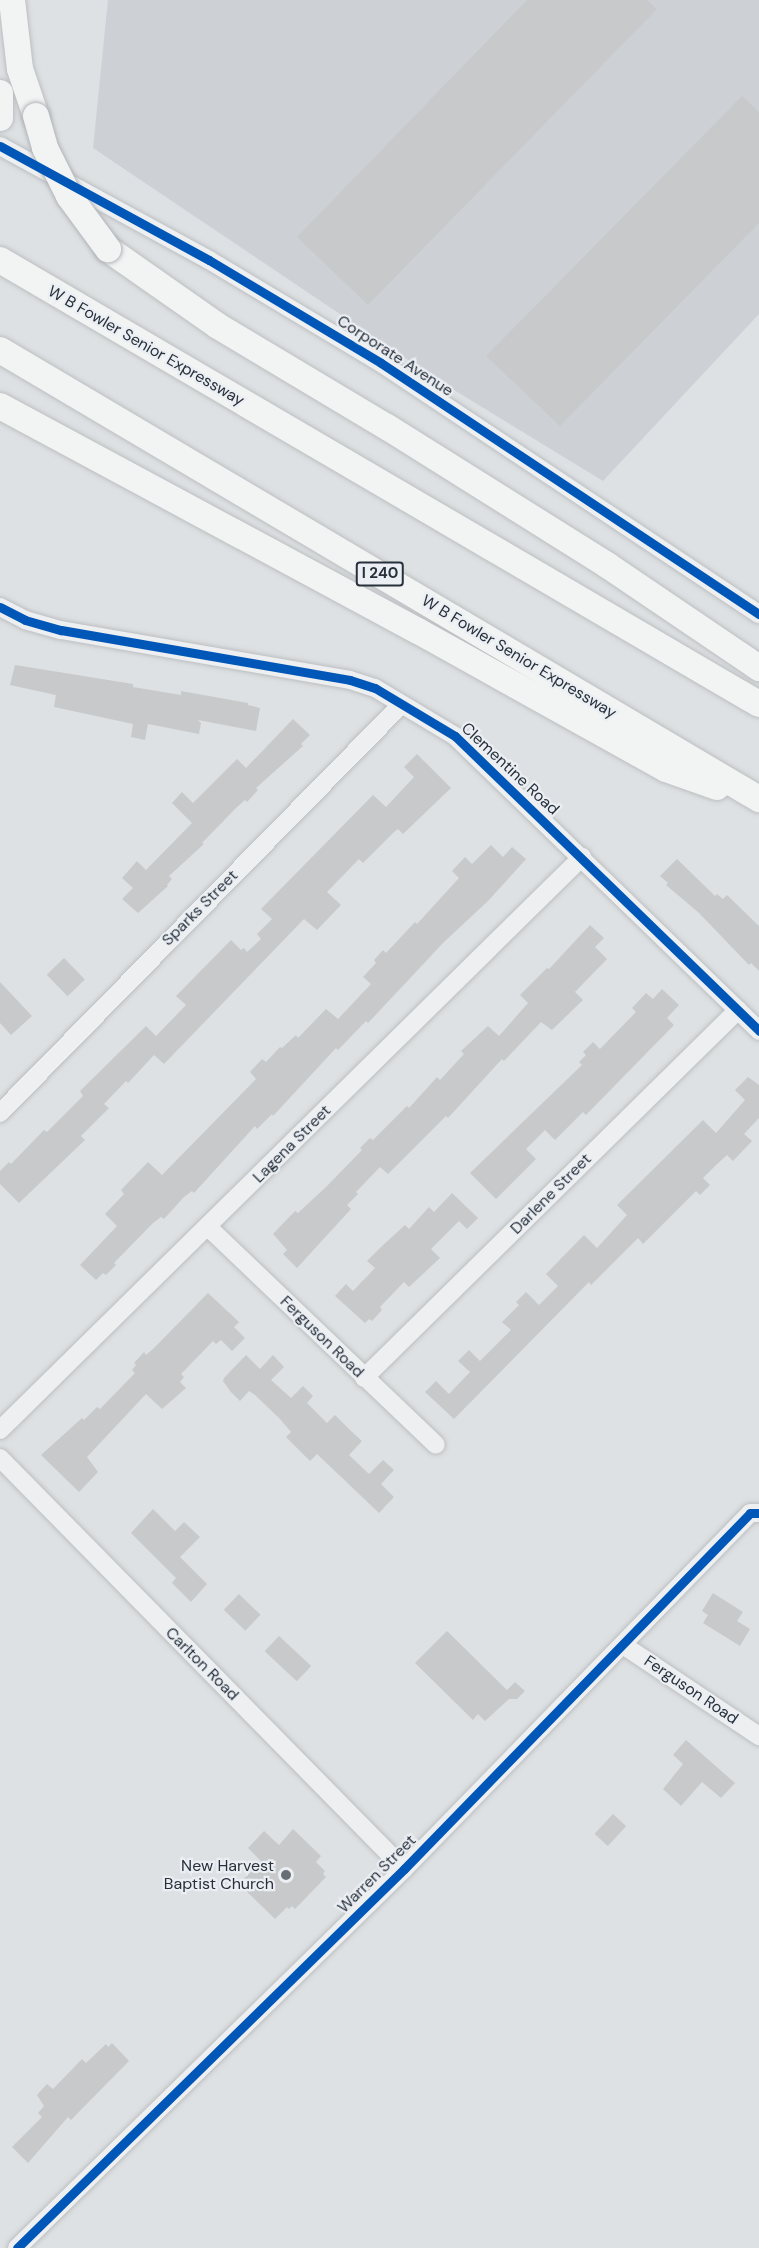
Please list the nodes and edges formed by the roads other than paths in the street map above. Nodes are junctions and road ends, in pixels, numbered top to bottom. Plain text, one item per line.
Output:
1 (12, 0) edge
2 (29, 0) edge
3 (20, 69) junction
4 (0, 95) edge
5 (0, 118) edge
6 (0, 146) edge
7 (0, 260) edge
8 (0, 350) edge
9 (0, 406) edge
10 (0, 608) edge
11 (759, 614) edge
12 (759, 668) edge
13 (759, 704) edge
14 (401, 705) junction
15 (759, 800) edge
16 (582, 857) junction
17 (738, 1010) junction
18 (759, 1031) edge
19 (0, 1113) edge
20 (208, 1227) junction
21 (364, 1378) junction
22 (0, 1430) edge
23 (436, 1445) dead end
24 (0, 1458) edge
25 (754, 1513) edge
26 (623, 1645) junction
27 (759, 1736) edge
28 (404, 1869) junction
29 (17, 2248) edge

1 - 3 highway
2 - 3 highway
3 - 12 highway, bridge
4 - 5 highway
6 - 11 street, Corporate Avenue
7 - 13 highway, W B Fowler Senior Expressway
8 - 15 highway, W B Fowler Senior Expressway / I 240
9 - 15 highway
10 - 14 street, Clementine Road
14 - 16 street, Clementine Road
14 - 19 street, Sparks Street
16 - 17 street, Clementine Road
16 - 20 street, Lagena Street
17 - 18 street, Clementine Road
17 - 21 street, Darlene Street
20 - 21 street, Ferguson Road
20 - 22 street, Lagena Street
21 - 23 street, Ferguson Road
24 - 28 street, Carlton Road
25 - 26 street, Warren Street
26 - 27 street, Ferguson Road
26 - 28 street, Warren Street
28 - 29 street, Warren Street

